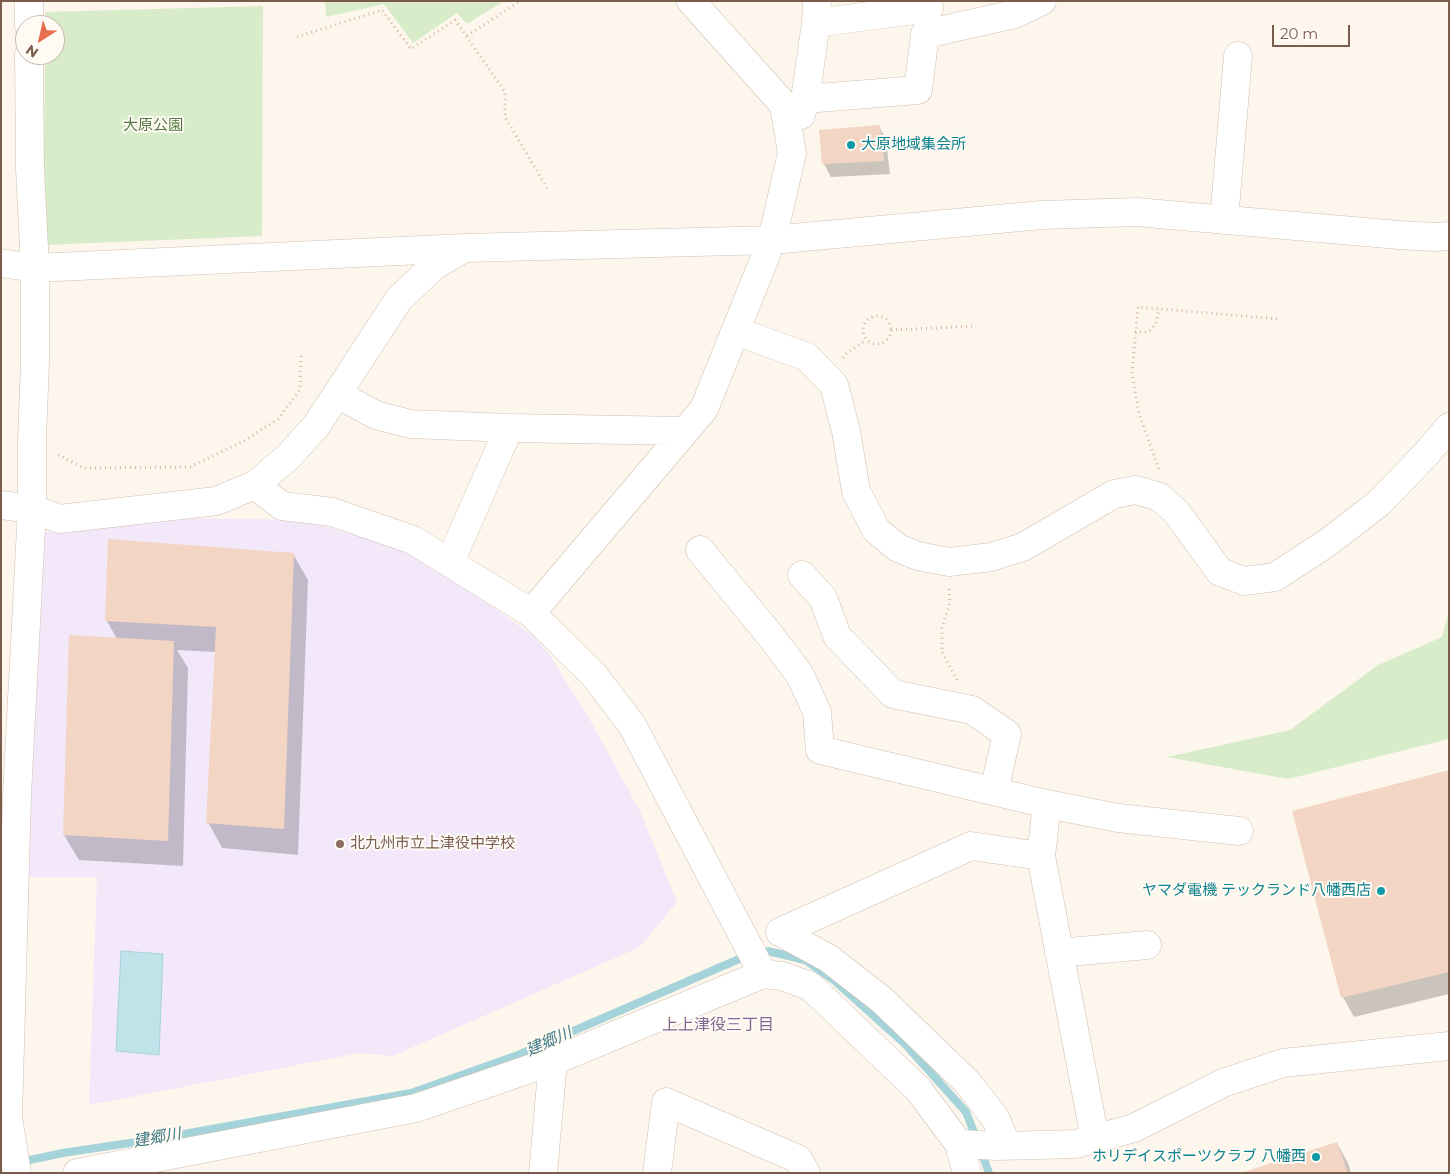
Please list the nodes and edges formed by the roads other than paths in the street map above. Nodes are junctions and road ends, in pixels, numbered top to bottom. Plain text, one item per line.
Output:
1 (29, 1) edge
2 (691, 1) edge
3 (1042, 1) edge
4 (816, 12) edge
5 (29, 15) edge
6 (927, 21) junction
7 (1238, 56) dead end
8 (29, 65) edge
9 (805, 99) junction
10 (792, 153) junction
11 (1224, 220) junction
12 (1449, 236) edge
13 (772, 240) junction
14 (465, 248) junction
15 (1, 263) edge
16 (35, 268) junction
17 (736, 331) junction
18 (337, 394) junction
19 (1449, 427) edge
20 (509, 428) junction
21 (685, 431) junction
22 (255, 485) junction
23 (1, 505) edge
24 (32, 509) junction
25 (700, 550) dead end
26 (450, 562) junction
27 (802, 575) dead end
28 (531, 613) junction
29 (994, 791) junction
30 (9, 795) edge
31 (1047, 804) junction
32 (1239, 831) dead end
33 (1041, 856) junction
34 (1147, 945) dead end
35 (1059, 953) junction
36 (828, 958) junction
37 (762, 972) junction
38 (810, 985) junction
39 (1449, 1046) edge
40 (553, 1061) junction
41 (5, 1064) edge
42 (1095, 1139) junction
43 (984, 1145) junction
44 (118, 1169) edge
45 (17, 1173) edge
46 (77, 1173) edge
47 (543, 1173) edge
48 (657, 1173) edge
49 (806, 1173) edge
50 (967, 1173) edge

1 - 5 street
2 - 10 street
3 - 6 street
4 - 6 street
4 - 9 street
6 - 9 street
7 - 11 street
8 - 16 street
9 - 10 street
10 - 13 street
11 - 12 street
11 - 13 street
13 - 14 street
13 - 17 street
14 - 16 street
14 - 18 street
15 - 16 street
16 - 24 street
17 - 19 street
17 - 21 street
18 - 20 street
18 - 22 street
20 - 21 street
20 - 26 street
21 - 28 street
22 - 24 street
22 - 26 street
23 - 24 street
24 - 30 street
25 - 29 street
26 - 28 street
27 - 29 street
28 - 37 street
29 - 31 street
30 - 41 street
31 - 32 street
31 - 33 street
33 - 35 street
33 - 36 street
34 - 35 street
35 - 42 street
36 - 38 street
36 - 43 street
37 - 38 street
37 - 40 street
38 - 43 street
39 - 42 street
40 - 44 street
40 - 47 street
41 - 45 street
42 - 43 street
43 - 50 street
44 - 46 street
48 - 49 street

